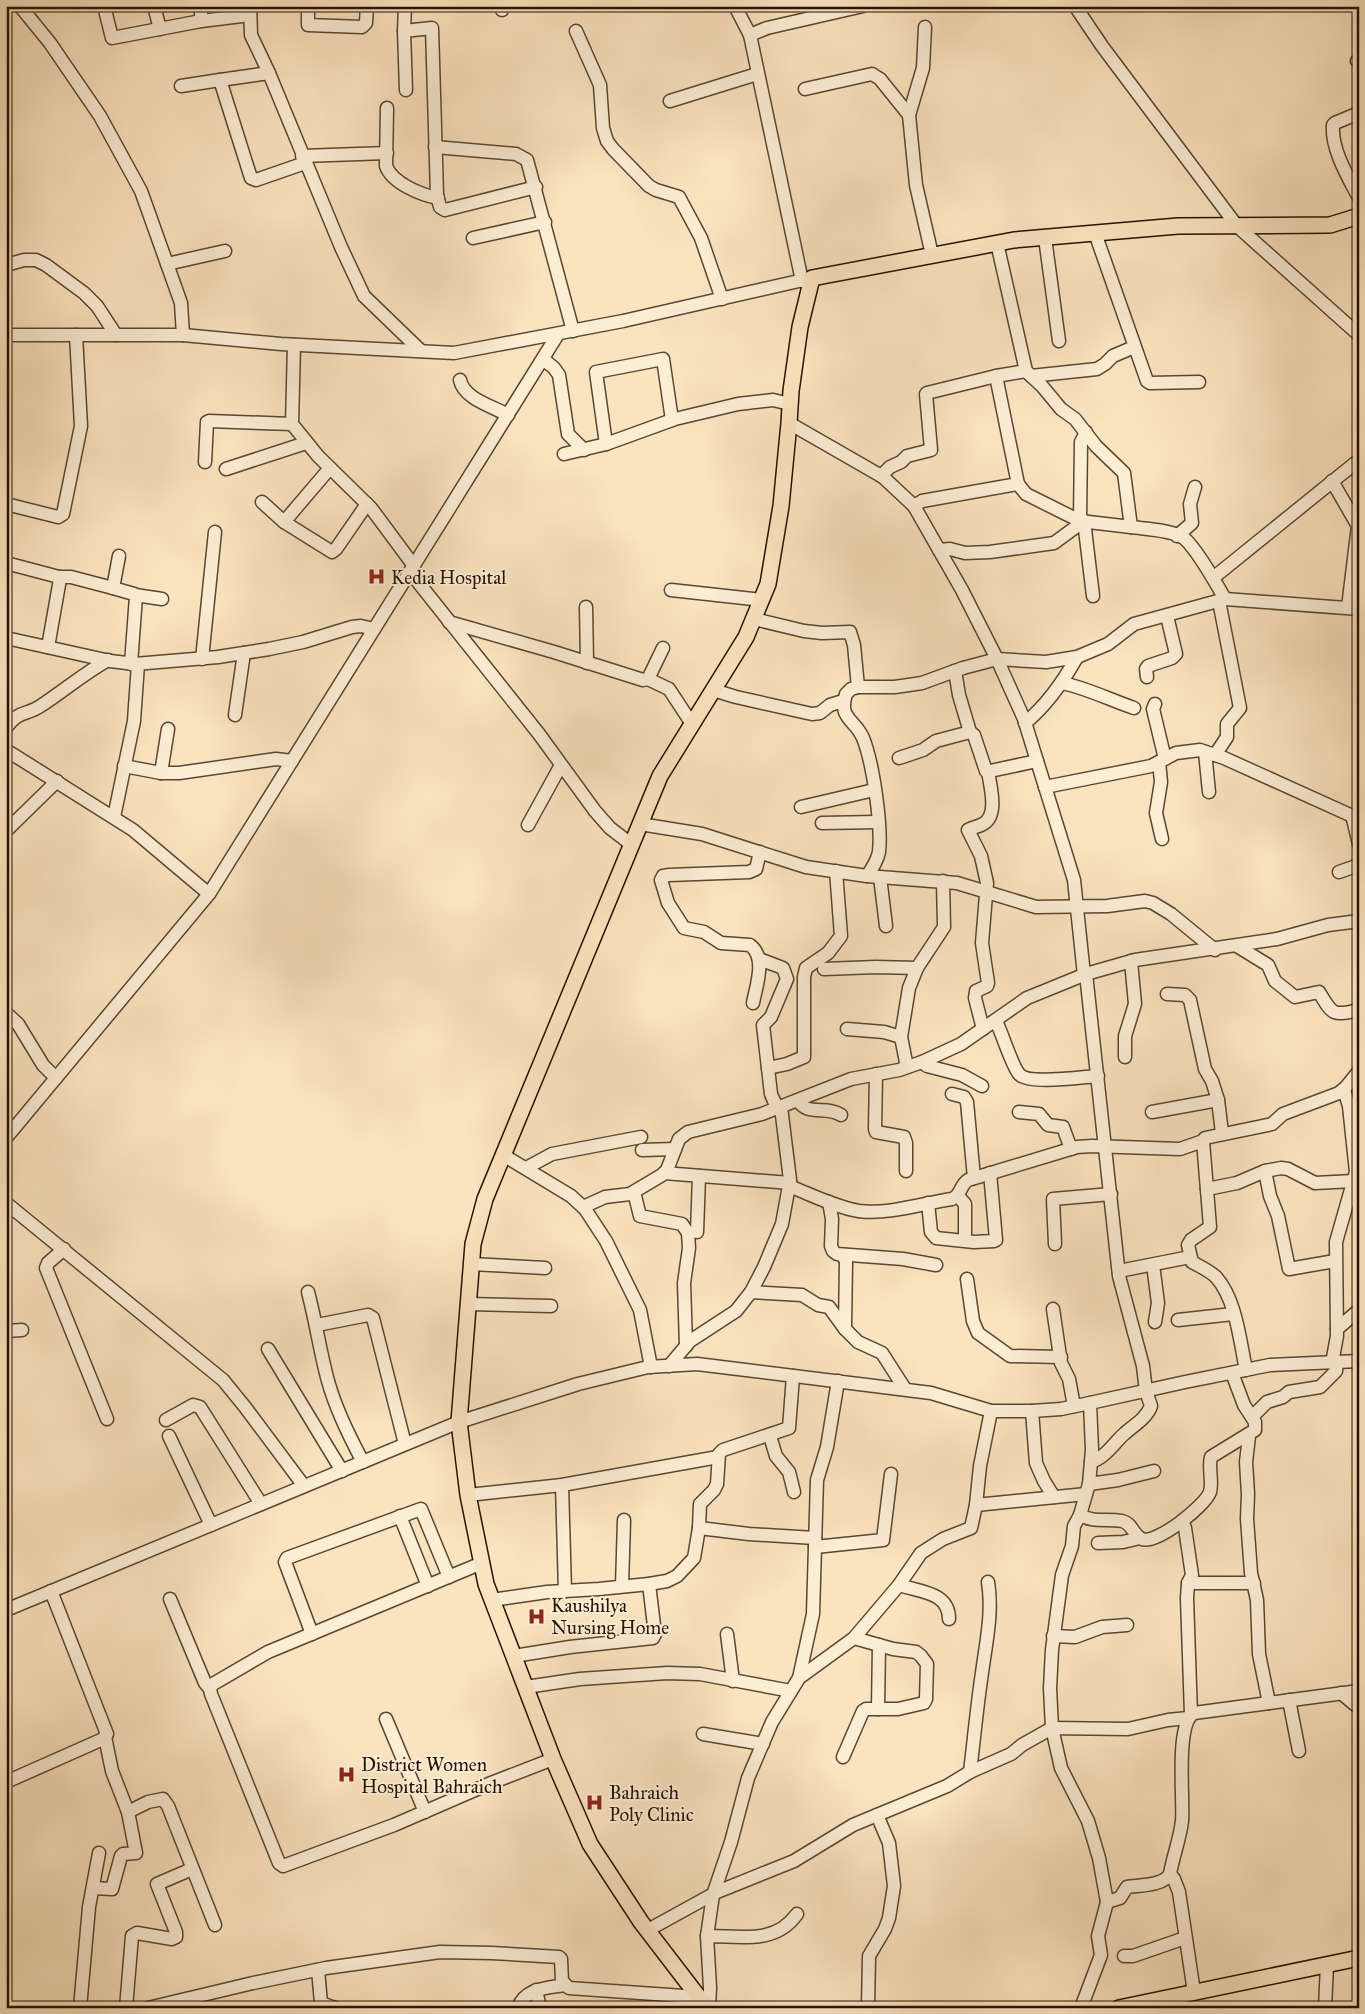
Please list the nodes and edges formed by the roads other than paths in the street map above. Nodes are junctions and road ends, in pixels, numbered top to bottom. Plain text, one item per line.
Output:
1 (20, 6) edge
2 (104, 6) edge
3 (154, 6) edge
4 (201, 6) edge
5 (308, 6) edge
6 (366, 6) edge
7 (405, 6) edge
8 (735, 6) edge
9 (863, 6) edge
10 (1075, 6) edge
11 (250, 11) edge
12 (201, 21) junction
13 (925, 26) dead end
14 (160, 29) junction
15 (404, 31) junction
16 (576, 31) dead end
17 (750, 35) junction
18 (269, 73) junction
19 (757, 74) junction
20 (220, 80) junction
21 (181, 86) dead end
22 (805, 88) dead end
23 (406, 90) dead end
24 (670, 101) dead end
25 (387, 108) dead end
26 (1359, 112) edge
27 (909, 115) junction
28 (435, 147) junction
29 (387, 153) junction
30 (303, 159) junction
31 (536, 187) junction
32 (438, 198) junction
33 (1359, 198) edge
34 (1359, 216) edge
35 (545, 222) junction
36 (1237, 226) junction
37 (1095, 233) junction
38 (473, 238) dead end
39 (1045, 238) junction
40 (997, 243) junction
41 (225, 250) dead end
42 (932, 255) junction
43 (166, 264) junction
44 (6, 265) edge
45 (807, 279) junction
46 (722, 299) junction
47 (573, 331) junction
48 (558, 334) junction
49 (6, 335) edge
50 (76, 335) junction
51 (116, 335) junction
52 (183, 335) junction
53 (1359, 335) edge
54 (1059, 341) dead end
55 (294, 345) junction
56 (1134, 347) junction
57 (421, 351) junction
58 (542, 359) junction
59 (1029, 374) junction
60 (996, 376) junction
61 (460, 380) dead end
62 (1199, 382) dead end
63 (790, 404) junction
64 (508, 415) junction
65 (672, 420) junction
66 (790, 422) junction
67 (292, 424) junction
68 (1086, 432) junction
69 (306, 442) junction
70 (606, 444) junction
71 (584, 450) junction
72 (564, 454) dead end
73 (1359, 460) edge
74 (205, 462) dead end
75 (330, 468) junction
76 (226, 469) dead end
77 (882, 476) junction
78 (1332, 481) junction
79 (1018, 484) junction
80 (1195, 487) dead end
81 (262, 502) dead end
82 (6, 504) edge
83 (368, 504) junction
84 (914, 506) junction
85 (1082, 521) junction
86 (284, 522) junction
87 (1131, 527) junction
88 (215, 532) dead end
89 (1177, 536) junction
90 (939, 550) junction
91 (119, 556) dead end
92 (6, 563) edge
93 (412, 569) junction
94 (59, 577) junction
95 (1213, 578) junction
96 (113, 588) junction
97 (671, 590) dead end
98 (136, 595) junction
99 (1093, 596) dead end
100 (162, 599) dead end
101 (762, 600) junction
102 (1222, 600) junction
103 (586, 607) dead end
104 (1354, 608) edge
105 (1167, 616) junction
106 (754, 619) junction
107 (449, 622) junction
108 (374, 629) junction
109 (6, 638) edge
110 (48, 647) junction
111 (663, 648) dead end
112 (244, 653) junction
113 (1077, 657) junction
114 (202, 658) junction
115 (997, 659) junction
116 (108, 660) junction
117 (587, 663) junction
118 (135, 664) junction
119 (955, 671) junction
120 (1147, 678) dead end
121 (648, 679) junction
122 (1062, 683) junction
123 (858, 687) junction
124 (713, 690) junction
125 (843, 701) junction
126 (1154, 704) dead end
127 (1134, 708) dead end
128 (235, 714) dead end
129 (1025, 723) junction
130 (692, 724) junction
131 (6, 728) edge
132 (168, 728) dead end
133 (970, 732) junction
134 (6, 750) edge
135 (1210, 753) junction
136 (899, 758) dead end
137 (1037, 760) junction
138 (1162, 760) junction
139 (292, 761) junction
140 (561, 765) junction
141 (124, 766) junction
142 (988, 771) junction
143 (161, 773) junction
144 (57, 781) junction
145 (1045, 787) junction
146 (874, 790) junction
147 (1209, 792) dead end
148 (801, 807) dead end
149 (114, 817) junction
150 (1355, 817) edge
151 (878, 822) junction
152 (822, 823) dead end
153 (528, 824) dead end
154 (640, 824) junction
155 (6, 831) edge
156 (1162, 839) dead end
157 (1359, 844) edge
158 (632, 845) junction
159 (760, 852) junction
160 (1359, 865) edge
161 (836, 870) junction
162 (1339, 872) dead end
163 (874, 876) junction
164 (943, 881) junction
165 (988, 892) junction
166 (209, 894) junction
167 (1077, 905) junction
168 (1359, 921) edge
169 (886, 926) dead end
170 (1237, 946) junction
171 (1214, 950) junction
172 (759, 959) junction
173 (1131, 961) junction
174 (917, 968) junction
175 (824, 969) dead end
176 (1085, 974) junction
177 (1167, 994) dead end
178 (753, 1003) dead end
179 (1357, 1012) edge
180 (6, 1013) edge
181 (996, 1021) junction
182 (847, 1029) dead end
183 (983, 1029) junction
184 (901, 1037) junction
185 (1125, 1057) dead end
186 (922, 1062) junction
187 (907, 1067) junction
188 (768, 1068) junction
189 (1358, 1072) edge
190 (876, 1074) junction
191 (1098, 1076) junction
192 (56, 1078) junction
193 (982, 1086) dead end
194 (1344, 1090) junction
195 (952, 1094) dead end
196 (798, 1100) junction
197 (1218, 1100) junction
198 (779, 1107) junction
199 (1019, 1112) dead end
200 (1152, 1112) dead end
201 (842, 1115) dead end
202 (1222, 1133) junction
203 (6, 1138) edge
204 (1203, 1141) junction
205 (1106, 1147) junction
206 (675, 1149) junction
207 (1071, 1149) junction
208 (503, 1155) junction
209 (526, 1168) junction
210 (906, 1171) dead end
211 (1265, 1171) junction
212 (1357, 1171) edge
213 (664, 1172) junction
214 (990, 1173) junction
215 (699, 1176) junction
216 (974, 1178) junction
217 (790, 1185) junction
218 (1207, 1189) junction
219 (634, 1192) junction
220 (1111, 1194) junction
221 (958, 1196) junction
222 (828, 1202) junction
223 (6, 1203) edge
224 (928, 1203) junction
225 (583, 1207) junction
226 (697, 1232) dead end
227 (966, 1240) junction
228 (1054, 1244) dead end
229 (64, 1249) junction
230 (843, 1256) junction
231 (1190, 1257) junction
232 (1335, 1261) junction
233 (471, 1264) junction
234 (1153, 1265) junction
235 (936, 1266) dead end
236 (544, 1268) dead end
237 (1118, 1271) junction
238 (967, 1279) dead end
239 (308, 1292) dead end
240 (752, 1292) junction
241 (468, 1304) junction
242 (550, 1306) dead end
243 (1054, 1309) dead end
244 (1359, 1310) edge
245 (1233, 1314) junction
246 (1178, 1320) dead end
247 (1154, 1322) dead end
248 (317, 1325) junction
249 (845, 1329) junction
250 (1337, 1329) junction
251 (22, 1330) dead end
252 (6, 1331) edge
253 (686, 1346) junction
254 (268, 1349) dead end
255 (1061, 1357) junction
256 (1359, 1361) edge
257 (1334, 1362) junction
258 (669, 1366) junction
259 (651, 1367) junction
260 (1246, 1370) junction
261 (1232, 1372) junction
262 (793, 1376) junction
263 (838, 1381) junction
264 (904, 1389) junction
265 (1146, 1391) junction
266 (1090, 1403) junction
267 (1074, 1406) junction
268 (991, 1411) junction
269 (1032, 1411) junction
270 (1252, 1417) junction
271 (107, 1419) dead end
272 (166, 1420) dead end
273 (459, 1422) junction
274 (169, 1436) dead end
275 (770, 1436) junction
276 (1249, 1436) junction
277 (405, 1444) junction
278 (718, 1457) junction
279 (363, 1462) junction
280 (1091, 1462) junction
281 (342, 1471) junction
282 (1154, 1471) dead end
283 (891, 1474) dead end
284 (562, 1485) junction
285 (304, 1486) junction
286 (1087, 1489) junction
287 (794, 1492) dead end
288 (468, 1495) junction
289 (1054, 1497) junction
290 (261, 1504) junction
291 (976, 1505) junction
292 (1080, 1515) junction
293 (400, 1516) junction
294 (624, 1520) dead end
295 (1182, 1521) junction
296 (211, 1525) junction
297 (699, 1528) junction
298 (1140, 1538) junction
299 (815, 1542) junction
300 (1098, 1543) dead end
301 (482, 1563) junction
302 (449, 1577) junction
303 (988, 1582) dead end
304 (1188, 1583) junction
305 (1254, 1583) junction
306 (649, 1584) junction
307 (899, 1585) junction
308 (428, 1586) junction
309 (622, 1586) junction
310 (565, 1591) junction
311 (51, 1592) junction
312 (170, 1600) dead end
313 (492, 1600) junction
314 (6, 1610) edge
315 (949, 1619) dead end
316 (1127, 1625) dead end
317 (312, 1634) junction
318 (727, 1634) dead end
319 (1054, 1636) junction
320 (854, 1638) junction
321 (879, 1645) junction
322 (514, 1656) junction
323 (799, 1678) junction
324 (733, 1680) junction
325 (526, 1687) junction
326 (210, 1689) junction
327 (791, 1691) junction
328 (1359, 1691) edge
329 (1342, 1693) junction
330 (1289, 1700) junction
331 (1269, 1703) junction
332 (1359, 1708) edge
333 (878, 1709) junction
334 (1189, 1716) junction
335 (386, 1719) dead end
336 (1052, 1728) junction
337 (703, 1734) dead end
338 (105, 1737) junction
339 (763, 1744) junction
340 (1299, 1751) dead end
341 (843, 1757) dead end
342 (553, 1759) junction
343 (970, 1772) junction
344 (6, 1782) edge
345 (128, 1812) junction
346 (425, 1812) junction
347 (877, 1815) junction
348 (99, 1853) dead end
349 (192, 1869) junction
350 (1170, 1874) junction
351 (93, 1888) junction
352 (713, 1895) junction
353 (1107, 1902) junction
354 (797, 1914) dead end
355 (215, 1925) dead end
356 (648, 1930) junction
357 (706, 1936) junction
358 (1185, 1938) junction
359 (1124, 1956) dead end
360 (1359, 1958) edge
361 (1328, 1965) junction
362 (318, 1970) junction
363 (565, 1985) junction
364 (536, 1990) junction
365 (1194, 1992) junction
366 (705, 2004) edge
367 (148, 2007) edge
368 (80, 2008) edge
369 (126, 2008) edge
370 (141, 2008) edge
371 (335, 2008) edge
372 (518, 2008) edge
373 (540, 2008) edge
374 (868, 2008) edge
375 (1081, 2008) edge
376 (1119, 2008) edge
377 (1325, 2008) edge

1 - 43 street
2 - 14 street
3 - 14 street
4 - 12 street
5 - 6 street
7 - 15 street
8 - 17 street
9 - 17 street
10 - 36 street
11 - 12 street
11 - 18 street
12 - 14 street
13 - 27 street
15 - 23 street
15 - 28 street
16 - 46 street
17 - 19 street
18 - 20 street
18 - 30 street
19 - 24 street
19 - 45 street
20 - 21 street
20 - 30 street
22 - 27 street
25 - 29 street
26 - 33 street
27 - 42 street
28 - 31 street
28 - 32 street
29 - 30 street
29 - 32 street
30 - 57 street
31 - 32 street
31 - 35 street
34 - 36 main road
35 - 38 street
35 - 47 street
36 - 37 main road
36 - 53 street
37 - 39 main road
37 - 56 street
39 - 40 main road
39 - 54 street
40 - 42 main road
40 - 59 street
41 - 43 street
42 - 45 main road
43 - 52 street
44 - 51 street
45 - 46 street
45 - 63 main road
46 - 47 street
47 - 48 street
48 - 57 street
48 - 58 street
49 - 50 street
50 - 51 street
50 - 82 street
51 - 52 street
52 - 55 street
55 - 57 street
55 - 67 street
56 - 59 street
56 - 62 street
58 - 64 street
58 - 71 street
59 - 60 street
59 - 68 street
60 - 77 street
60 - 79 street
61 - 64 street
63 - 65 street
63 - 66 main road
64 - 93 street
65 - 70 street
65 - 70 street
66 - 77 street
66 - 101 main road
67 - 69 street
67 - 74 street
68 - 85 street
68 - 87 street
69 - 75 street
69 - 76 street
70 - 71 street
71 - 72 street
73 - 78 street
75 - 83 street
75 - 86 street
77 - 84 street
78 - 95 street
78 - 104 street
79 - 84 street
79 - 85 street
80 - 89 street
81 - 86 street
83 - 86 street
83 - 93 street
84 - 90 street
85 - 87 street
85 - 90 street
85 - 99 street
87 - 89 street
88 - 114 street
89 - 95 street
90 - 115 street
91 - 96 street
92 - 94 street
93 - 107 street
93 - 108 street
94 - 96 street
94 - 110 street
95 - 102 street
96 - 98 street
97 - 101 street
98 - 100 street
98 - 118 street
101 - 106 main road
102 - 104 street
102 - 105 street
102 - 135 street
103 - 117 street
105 - 113 street
105 - 120 street
106 - 123 street
106 - 124 main road
107 - 117 street
107 - 140 street
108 - 112 street
108 - 139 street
109 - 110 street
110 - 116 street
111 - 121 street
112 - 114 street
112 - 128 street
113 - 115 street
113 - 122 street
114 - 118 street
115 - 119 street
115 - 129 street
116 - 118 street
116 - 131 street
117 - 121 street
118 - 141 street
119 - 123 street
119 - 133 street
121 - 130 street
122 - 127 street
122 - 129 street
123 - 125 street
124 - 125 street
124 - 130 main road
125 - 146 street
126 - 138 street
129 - 137 street
130 - 154 main road
132 - 143 street
133 - 136 street
133 - 142 street
134 - 144 street
135 - 138 street
135 - 147 street
135 - 150 street
137 - 142 street
137 - 145 street
138 - 145 street
138 - 156 street
139 - 143 street
139 - 166 street
140 - 153 street
140 - 158 street
141 - 143 street
141 - 149 street
142 - 165 street
144 - 149 street
144 - 155 street
145 - 167 street
146 - 148 street
146 - 151 street
149 - 166 street
150 - 157 street
151 - 152 street
151 - 163 street
154 - 158 main road
154 - 159 street
158 - 208 main road
159 - 161 street
159 - 172 street
160 - 162 street
161 - 163 street
161 - 188 street
163 - 164 street
163 - 169 street
164 - 165 street
164 - 174 street
165 - 167 street
165 - 183 street
166 - 192 street
167 - 171 street
167 - 176 street
168 - 170 street
170 - 171 street
170 - 179 street
171 - 173 street
172 - 178 street
172 - 188 street
173 - 176 street
173 - 185 street
174 - 175 street
174 - 184 street
176 - 181 street
176 - 191 street
177 - 197 street
180 - 192 street
181 - 183 street
181 - 191 street
182 - 184 street
183 - 186 street
184 - 187 street
186 - 187 street
186 - 193 street
187 - 190 street
188 - 198 street
189 - 194 street
190 - 196 street
190 - 210 street
191 - 205 street
192 - 203 street
194 - 202 street
194 - 212 street
195 - 216 street
196 - 198 street
196 - 201 street
197 - 200 street
197 - 202 street
198 - 206 street
198 - 217 street
199 - 207 street
202 - 204 street
204 - 205 street
204 - 218 street
205 - 207 street
205 - 220 street
206 - 209 street
206 - 213 street
207 - 214 street
208 - 209 street
208 - 233 main road
209 - 225 street
211 - 212 street
211 - 218 street
211 - 232 street
212 - 232 street
213 - 215 street
213 - 219 street
214 - 216 street
214 - 227 street
215 - 217 street
215 - 226 street
216 - 221 street
217 - 222 street
217 - 240 street
218 - 231 street
219 - 225 street
219 - 253 street
220 - 228 street
220 - 237 street
221 - 224 street
221 - 227 street
222 - 224 street
222 - 230 street
223 - 229 street
224 - 227 street
225 - 259 street
229 - 271 street
229 - 285 street
230 - 235 street
230 - 249 street
231 - 234 street
231 - 245 street
232 - 250 street
233 - 236 street
233 - 241 main road
234 - 237 street
234 - 247 street
237 - 265 street
238 - 255 street
239 - 248 street
240 - 249 street
240 - 253 street
241 - 242 street
241 - 273 main road
243 - 255 street
244 - 250 street
245 - 246 street
245 - 260 street
248 - 277 street
248 - 279 street
249 - 264 street
250 - 257 street
251 - 252 street
253 - 258 street
254 - 281 street
255 - 267 street
256 - 257 street
257 - 260 street
257 - 270 street
258 - 259 street
258 - 262 street
259 - 273 street
260 - 261 street
261 - 265 street
261 - 270 street
262 - 263 street
262 - 275 street
263 - 264 street
263 - 299 street
264 - 268 street
265 - 266 street
265 - 280 street
266 - 267 street
266 - 280 street
267 - 269 street
268 - 269 street
268 - 291 street
269 - 289 street
270 - 276 street
272 - 290 street
273 - 277 street
273 - 288 main road
274 - 296 street
275 - 278 street
275 - 287 street
276 - 295 street
276 - 305 street
277 - 279 street
278 - 284 street
278 - 297 street
279 - 281 street
280 - 286 street
281 - 285 street
282 - 286 street
283 - 299 street
284 - 288 street
284 - 310 street
285 - 290 street
286 - 289 street
286 - 292 street
288 - 301 main road
289 - 291 street
290 - 296 street
291 - 307 street
292 - 298 street
292 - 319 street
293 - 302 street
293 - 308 street
293 - 317 street
294 - 309 street
295 - 298 street
295 - 304 street
296 - 311 street
297 - 299 street
297 - 306 street
298 - 300 street
299 - 323 street
301 - 302 street
301 - 313 main road
302 - 308 street
303 - 343 street
304 - 305 street
304 - 334 street
305 - 331 street
306 - 309 street
306 - 322 street
307 - 315 street
307 - 320 street
308 - 317 street
309 - 310 street
310 - 313 street
311 - 314 street
311 - 338 street
312 - 326 street
313 - 322 main road
316 - 319 street
317 - 326 street
318 - 324 street
319 - 336 street
320 - 321 street
320 - 323 street
321 - 333 street
321 - 333 street
322 - 325 main road
323 - 327 street
324 - 325 street
324 - 327 street
325 - 342 main road
326 - 346 street
327 - 339 street
328 - 329 street
329 - 330 street
329 - 332 street
330 - 331 street
330 - 340 street
331 - 334 street
333 - 341 street
334 - 336 street
334 - 350 street
335 - 346 street
336 - 343 street
336 - 353 street
337 - 339 street
338 - 344 street
338 - 345 street
339 - 352 street
342 - 346 street
342 - 356 main road
343 - 347 street
345 - 349 street
345 - 351 street
347 - 352 street
347 - 374 street
348 - 351 street
349 - 355 street
349 - 369 street
350 - 353 street
350 - 358 street
351 - 368 street
352 - 356 street
352 - 357 street
353 - 375 street
354 - 357 street
356 - 366 main road
357 - 366 street
358 - 359 street
358 - 365 street
360 - 361 main road
361 - 365 main road
361 - 377 street
362 - 363 street
362 - 367 street
362 - 371 street
363 - 364 street
363 - 366 street
364 - 372 street
364 - 373 street
365 - 376 main road
367 - 370 street

